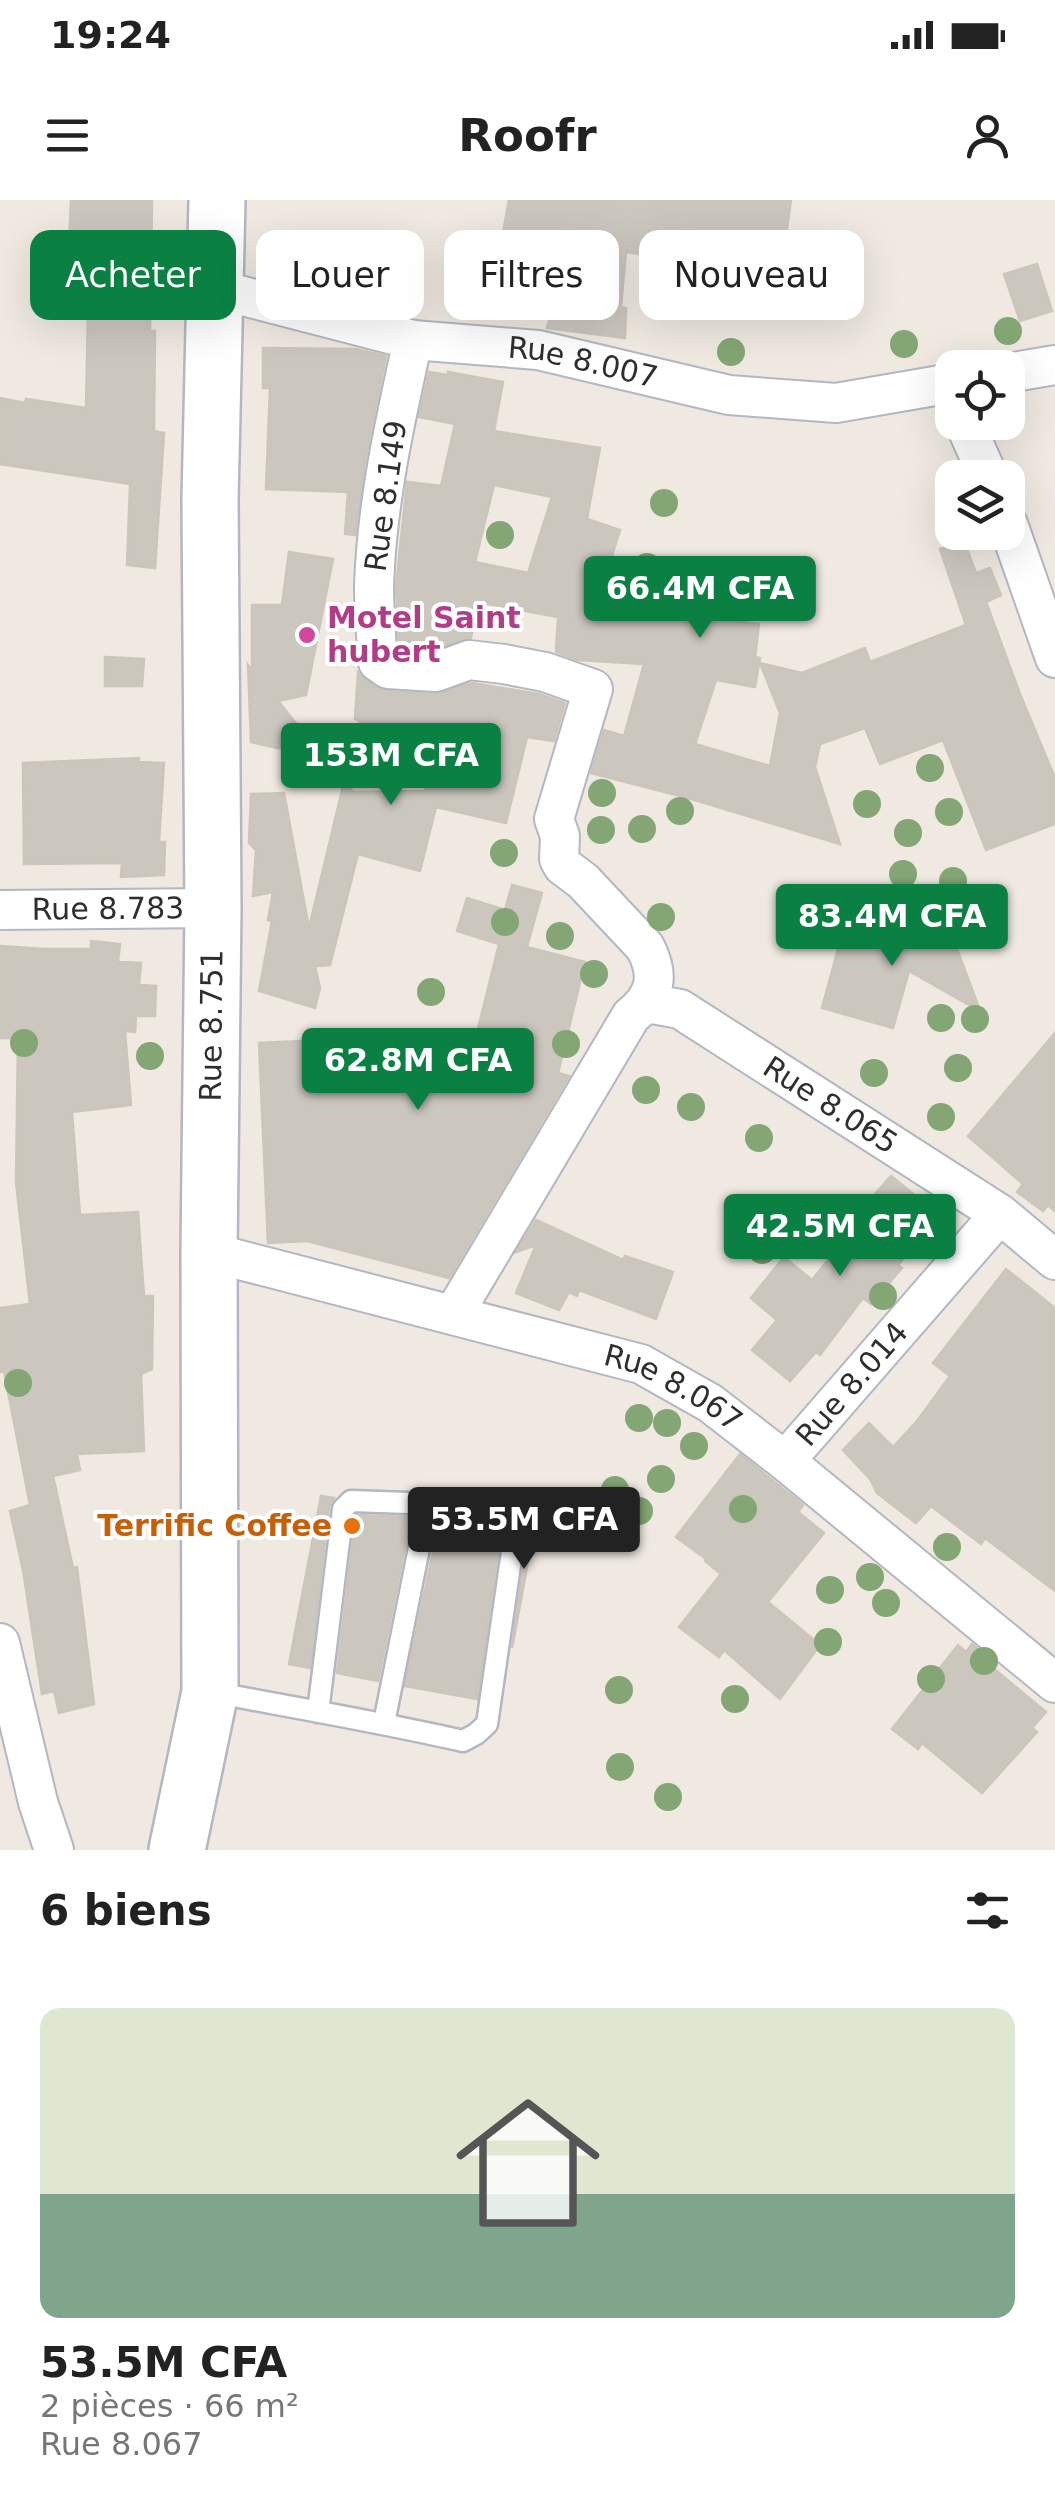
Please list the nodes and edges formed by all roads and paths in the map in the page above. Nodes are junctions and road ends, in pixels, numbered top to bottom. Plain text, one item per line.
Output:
1 (217, 200) edge
2 (217, 230) edge
3 (236, 294) edge
4 (215, 320) edge
5 (413, 340) junction
6 (1055, 365) edge
7 (1025, 370) edge
8 (935, 391) edge
9 (1017, 550) edge
10 (1055, 658) edge
11 (212, 908) junction
12 (0, 910) edge
13 (647, 1003) junction
14 (1000, 1214) junction
15 (209, 1252) junction
16 (1055, 1260) edge
17 (453, 1315) junction
18 (785, 1461) junction
19 (428, 1504) junction
20 (0, 1643) edge
21 (1055, 1683) edge
22 (210, 1692) junction
23 (318, 1712) junction
24 (384, 1723) junction
25 (54, 1850) edge
26 (177, 1850) edge

1 - 2 main road, Rue 8.751
3 - 5 street, Rue 8.007
4 - 11 main road, Rue 8.751
5 - 8 street, Rue 8.007
5 - 13 street, Rue 8.149
6 - 7 street
9 - 10 street
11 - 12 street, Rue 8.783
11 - 15 main road, Rue 8.751
13 - 14 street, Rue 8.065
13 - 17 street
14 - 16 street, Rue 8.065
14 - 18 street, Rue 8.014
15 - 17 street, Rue 8.067
15 - 22 main road, Rue 8.751
17 - 18 street, Rue 8.067
18 - 21 street, Rue 8.067
19 - 23 lane
19 - 24 lane
19 - 24 lane
20 - 25 street
22 - 23 lane
22 - 26 main road, Rue 8.751
23 - 24 lane

